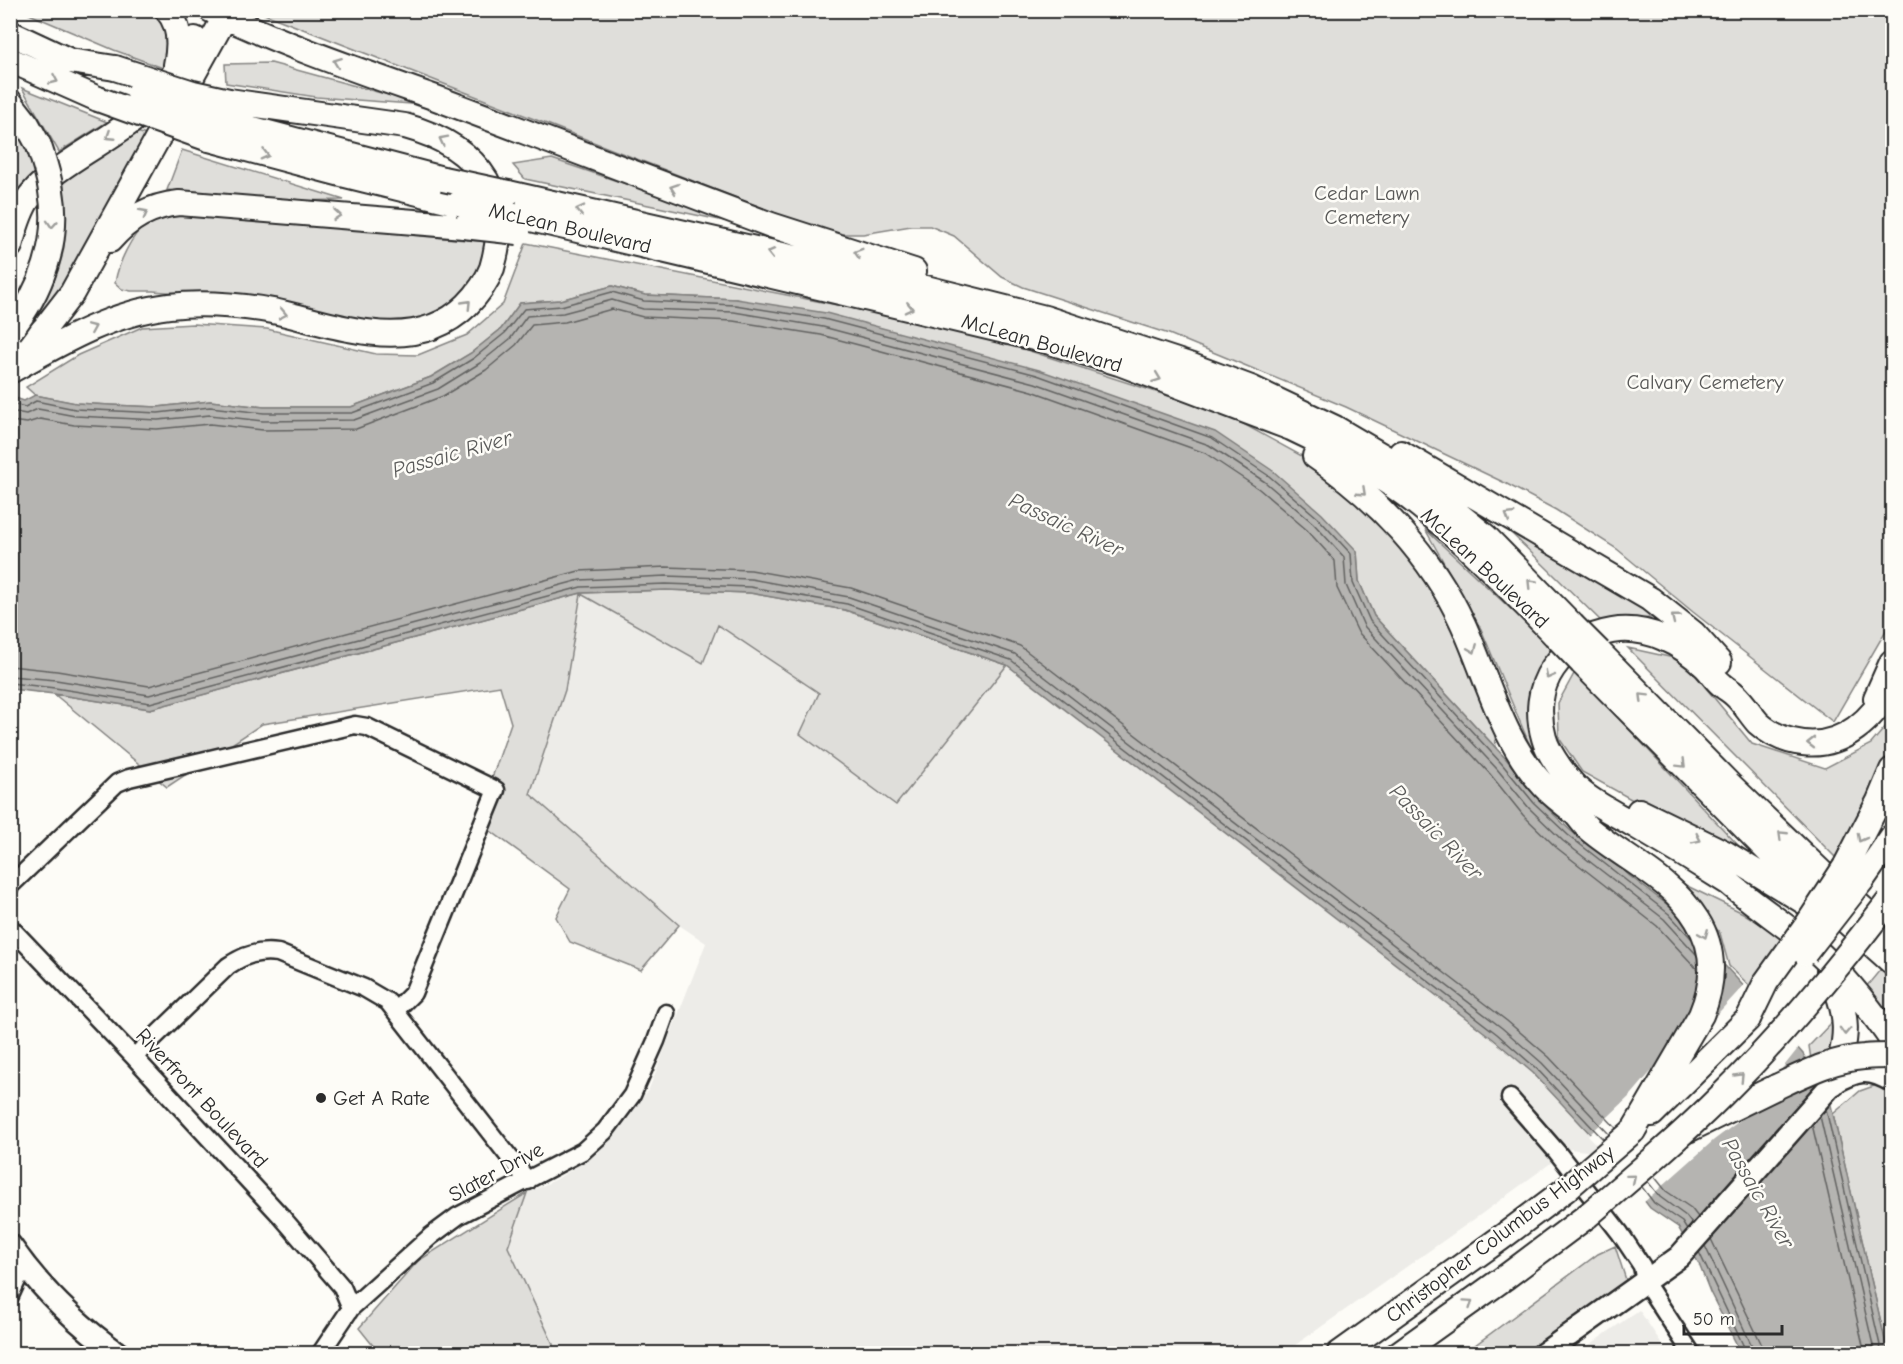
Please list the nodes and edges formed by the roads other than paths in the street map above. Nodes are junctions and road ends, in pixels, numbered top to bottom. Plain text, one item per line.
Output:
1 (166, 10) edge
2 (219, 12) edge
3 (10, 33) edge
4 (10, 60) edge
5 (174, 73) junction
6 (107, 83) junction
7 (10, 102) edge
8 (219, 120) junction
9 (513, 213) junction
10 (462, 215) junction
11 (10, 246) edge
12 (87, 267) junction
13 (1112, 339) junction
14 (27, 343) edge
15 (10, 361) edge
16 (10, 371) edge
17 (1251, 388) junction
18 (1185, 389) junction
19 (1564, 630) junction
20 (1893, 662) edge
21 (1893, 686) edge
22 (1736, 695) junction
23 (1864, 723) junction
24 (1893, 770) edge
25 (1569, 777) junction
26 (1576, 814) junction
27 (1893, 837) edge
28 (1853, 873) junction
29 (10, 886) edge
30 (1748, 899) junction
31 (1891, 899) edge
32 (10, 927) edge
33 (1888, 949) edge
34 (1822, 956) junction
35 (395, 1011) junction
36 (666, 1013) dead end
37 (1893, 1040) edge
38 (1893, 1056) edge
39 (134, 1057) junction
40 (1893, 1081) edge
41 (1833, 1083) junction
42 (1510, 1098) dead end
43 (1634, 1131) junction
44 (1683, 1133) junction
45 (528, 1181) junction
46 (10, 1245) edge
47 (24, 1265) junction
48 (1645, 1282) junction
49 (10, 1296) edge
50 (351, 1308) junction
51 (1414, 1345) edge
52 (119, 1353) edge
53 (320, 1353) edge
54 (1339, 1353) edge
55 (1398, 1353) edge
56 (1543, 1353) edge
57 (1692, 1353) edge

1 - 5 highway
2 - 5 highway
2 - 12 highway
13 -> 2 highway
3 - 6 highway, McLean Boulevard
4 -> 6 highway, McLean Boulevard
5 -> 11 highway
6 - 8 highway, McLean Boulevard, bridge
6 - 8 highway, bridge
7 -> 14 highway, bridge
8 - 9 highway, McLean Boulevard, bridge
8 -> 10 highway, McLean Boulevard
14 -> 8 highway
9 - 10 highway, bridge
13 -> 9 highway, McLean Boulevard
9 -> 18 highway, McLean Boulevard
12 -> 10 highway
12 - 14 highway
13 - 17 highway, McLean Boulevard
14 - 15 highway
14 - 16 highway
19 -> 17 highway, McLean Boulevard
22 -> 17 highway
18 - 19 highway, McLean Boulevard
18 -> 26 highway
19 - 33 highway, McLean Boulevard, bridge
20 - 23 highway
21 - 23 highway
23 -> 22 highway
22 -> 25 highway
24 -> 28 highway
25 - 30 highway
25 -> 33 highway
26 - 30 highway
26 -> 43 highway
27 - 28 highway
28 - 43 highway, Christopher Columbus Highway, bridge
29 - 35 street
30 - 34 highway
44 -> 31 highway, Christopher Columbus Highway, bridge
32 - 39 street, Riverfront Boulevard
34 - 37 highway
34 -> 41 highway
35 - 39 street
35 - 45 street
36 - 45 street, Slater Drive
38 - 44 highway, bridge
39 - 50 street, Riverfront Boulevard
40 - 41 main road
41 - 48 main road
42 - 48 street
43 - 54 highway, Christopher Columbus Highway, bridge
51 -> 44 highway, Christopher Columbus Highway, bridge
45 - 50 street, Slater Drive
46 - 47 main road
47 - 49 street
47 - 52 main road
48 - 56 main road
48 - 57 street
50 - 53 street, Slater Drive
51 - 55 highway, Christopher Columbus Highway

